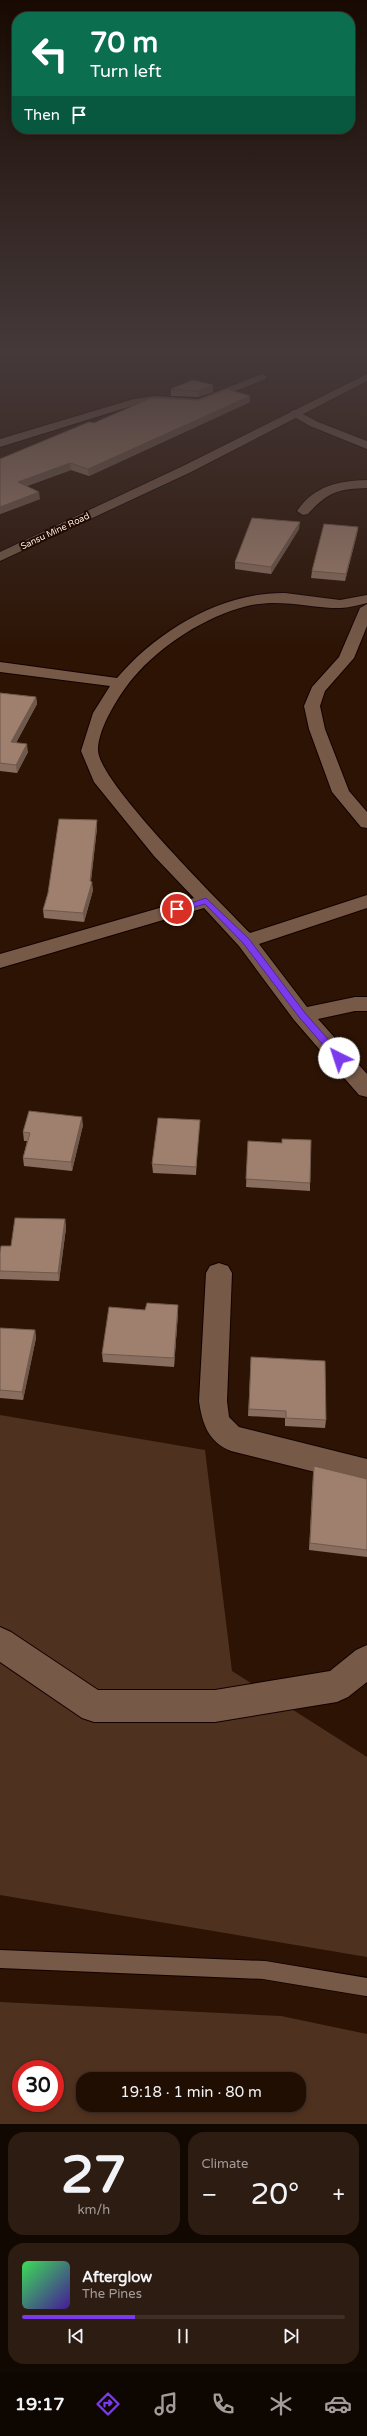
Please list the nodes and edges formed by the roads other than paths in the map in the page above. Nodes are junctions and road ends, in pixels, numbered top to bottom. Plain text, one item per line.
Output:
1 (216, 454) edge
2 (367, 484) edge
3 (303, 512) dead end
4 (0, 557) edge
5 (367, 600) edge
6 (367, 608) edge
7 (0, 667) edge
8 (120, 682) junction
9 (367, 823) edge
10 (206, 901) junction
11 (367, 902) edge
12 (246, 941) junction
13 (0, 961) edge
14 (367, 1004) edge
15 (302, 1015) junction
16 (367, 1089) edge
17 (218, 1273) dead end
18 (367, 1472) edge
19 (0, 1644) edge
20 (367, 1661) edge
21 (0, 1959) edge
22 (367, 1987) edge

1 - 4 street, Sansu Mine Road
2 - 3 street
5 - 8 street
6 - 9 street
7 - 8 street
8 - 10 street
10 - 12 street
10 - 13 street
11 - 12 street
12 - 15 street
14 - 15 street
15 - 16 street
17 - 18 street
19 - 20 street
21 - 22 lane

